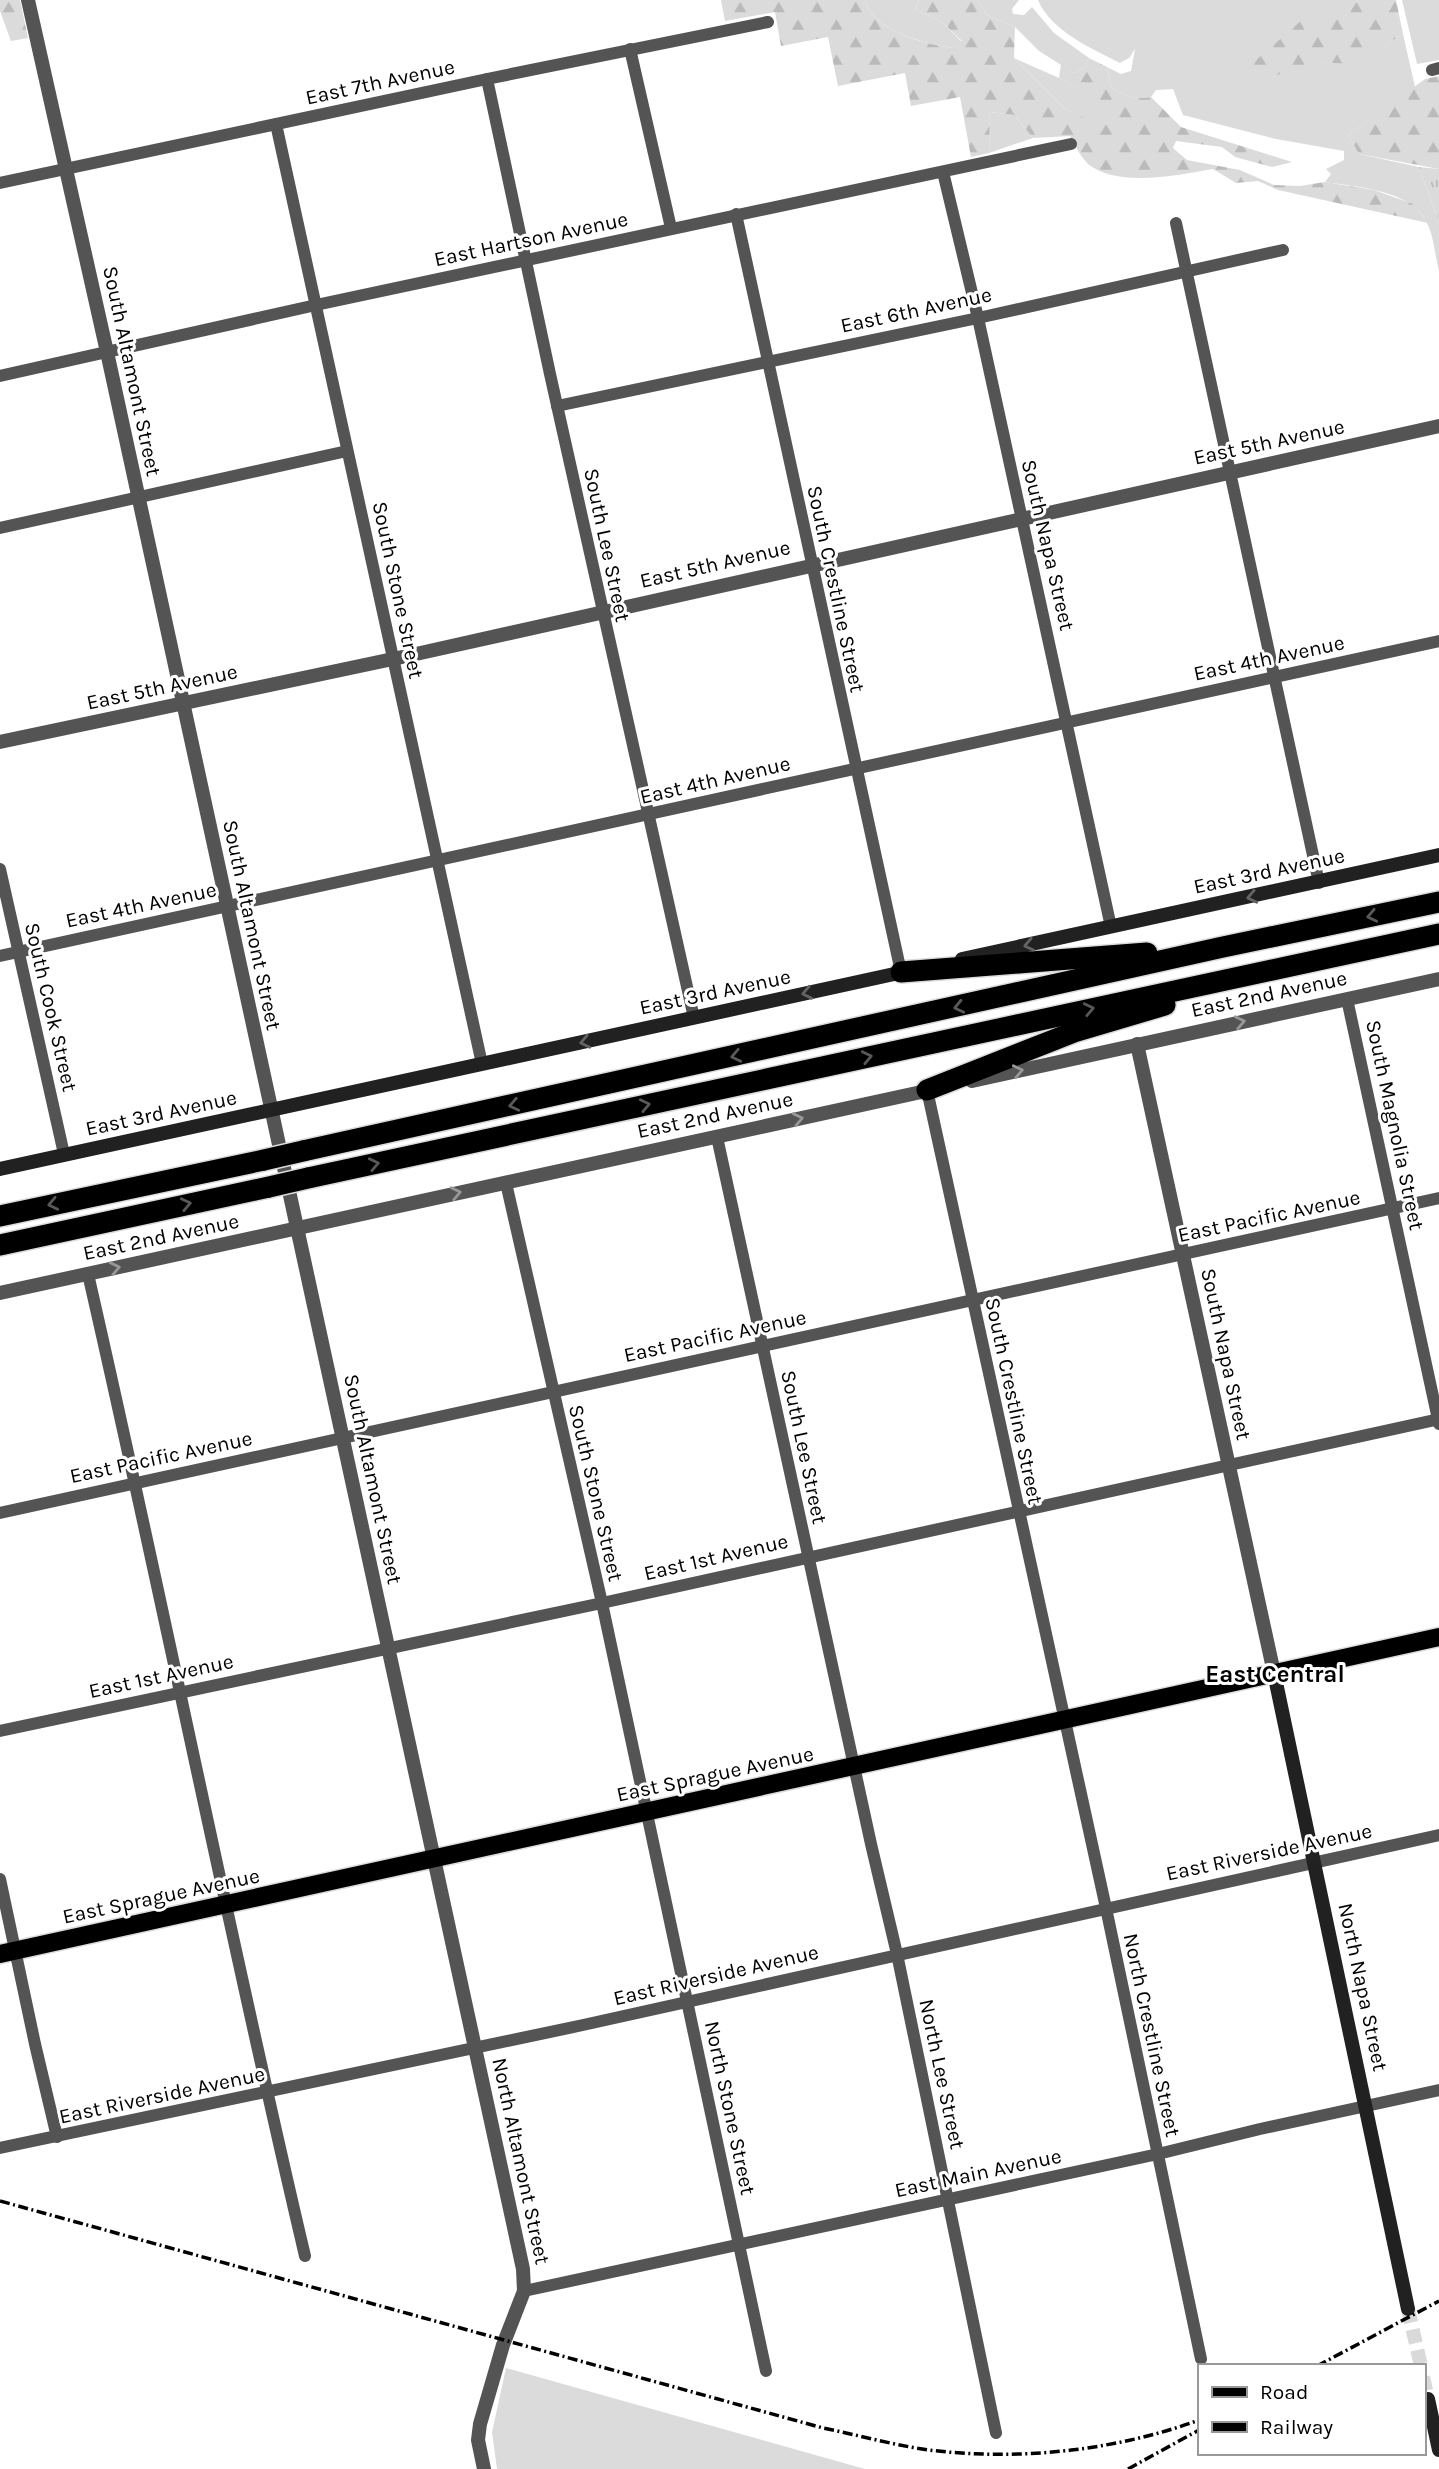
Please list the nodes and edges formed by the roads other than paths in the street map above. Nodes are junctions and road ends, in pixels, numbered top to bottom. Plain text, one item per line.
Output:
1 (28, 0) edge
2 (768, 22) dead end
3 (631, 49) junction
4 (487, 79) junction
5 (275, 124) junction
6 (1071, 145) dead end
7 (65, 169) junction
8 (943, 172) junction
9 (0, 183) edge
10 (736, 214) junction
11 (1176, 223) dead end
12 (671, 228) junction
13 (1283, 250) dead end
14 (525, 260) junction
15 (1187, 271) junction
16 (316, 304) junction
17 (978, 318) junction
18 (107, 352) junction
19 (767, 360) junction
20 (0, 376) edge
21 (557, 406) junction
22 (1439, 426) edge
23 (347, 451) junction
24 (1228, 472) junction
25 (138, 498) junction
26 (1020, 519) junction
27 (0, 528) edge
28 (810, 564) junction
29 (603, 612) junction
30 (1439, 641) edge
31 (393, 659) junction
32 (1273, 677) junction
33 (182, 704) junction
34 (1066, 721) junction
35 (0, 742) edge
36 (856, 768) junction
37 (648, 815) junction
38 (1439, 855) edge
39 (437, 860) junction
40 (0, 869) edge
41 (1319, 883) junction
42 (1439, 902) edge
43 (227, 906) junction
44 (1111, 927) junction
45 (1439, 934) edge
46 (1223, 947) junction
47 (18, 951) junction
48 (0, 956) edge
49 (901, 972) junction
50 (1439, 979) edge
51 (1212, 982) junction
52 (1347, 999) junction
53 (694, 1018) junction
54 (1136, 1044) junction
55 (482, 1064) junction
56 (927, 1090) junction
57 (271, 1112) junction
58 (717, 1137) junction
59 (64, 1154) junction
60 (0, 1169) edge
61 (506, 1183) junction
62 (1439, 1198) edge
63 (1393, 1208) junction
64 (0, 1216) edge
65 (297, 1228) junction
66 (0, 1245) edge
67 (1182, 1255) junction
68 (88, 1274) junction
69 (0, 1293) edge
70 (972, 1300) junction
71 (762, 1346) junction
72 (552, 1392) junction
73 (1439, 1421) edge
74 (342, 1437) junction
75 (1228, 1465) junction
76 (136, 1483) junction
77 (1018, 1511) junction
78 (0, 1513) edge
79 (808, 1556) junction
80 (602, 1603) junction
81 (1439, 1637) edge
82 (388, 1647) junction
83 (1274, 1673) junction
84 (179, 1692) junction
85 (1063, 1720) junction
86 (0, 1731) edge
87 (854, 1766) junction
88 (648, 1812) junction
89 (1439, 1835) edge
90 (434, 1859) junction
91 (1314, 1862) junction
92 (0, 1879) edge
93 (225, 1905) junction
94 (1105, 1908) junction
95 (8, 1952) edge
96 (897, 1954) junction
97 (688, 2002) junction
98 (475, 2047) junction
99 (1439, 2090) edge
100 (266, 2092) junction
101 (1367, 2106) junction
102 (57, 2137) junction
103 (0, 2148) edge
104 (1158, 2154) junction
105 (948, 2199) junction
106 (739, 2246) junction
107 (305, 2256) dead end
108 (524, 2291) junction
109 (1408, 2309) tunnel mouth
110 (1201, 2359) dead end
111 (766, 2371) dead end
112 (1428, 2399) dead end
113 (996, 2433) dead end
114 (1439, 2450) edge
115 (484, 2469) edge

1 - 7 street, South Altamont Street
2 - 3 street, East 7th Avenue
3 - 4 street, East 7th Avenue
3 - 12 street
4 - 5 street, East 7th Avenue
4 - 14 street, South Lee Street
5 - 7 street, East 7th Avenue
5 - 16 street, South Stone Street
6 - 8 street, East Hartson Avenue
7 - 9 street, East 7th Avenue
7 - 18 street, South Altamont Street
8 - 10 street, East Hartson Avenue
8 - 17 street, South Napa Street
10 - 12 street, East Hartson Avenue
10 - 19 street, South Crestline Street
11 - 15 street
12 - 14 street, East Hartson Avenue
13 - 15 street, East 6th Avenue
14 - 16 street, East Hartson Avenue
14 - 21 street, South Lee Street
15 - 17 street, East 6th Avenue
15 - 24 street
16 - 18 street, East Hartson Avenue
16 - 23 street, South Stone Street
17 - 19 street, East 6th Avenue
17 - 26 street, South Napa Street
18 - 20 street, East Hartson Avenue
18 - 25 street, South Altamont Street
19 - 21 street, East 6th Avenue
19 - 28 street, South Crestline Street
21 - 29 street, South Lee Street
22 - 24 street, East 5th Avenue
23 - 25 street
23 - 31 street, South Stone Street
24 - 26 street, East 5th Avenue
24 - 32 street
25 - 27 street
25 - 33 street, South Altamont Street
26 - 28 street, East 5th Avenue
26 - 34 street, South Napa Street
28 - 29 street, East 5th Avenue
28 - 36 street, South Crestline Street
29 - 31 street, East 5th Avenue
29 - 37 street, South Lee Street
30 - 32 street, East 4th Avenue
31 - 33 street, East 5th Avenue
31 - 39 street, South Stone Street
32 - 34 street, East 4th Avenue
32 - 41 street
33 - 35 street, East 5th Avenue
33 - 43 street, South Altamont Street
34 - 36 street, East 4th Avenue
34 - 44 street, South Napa Street
36 - 37 street, East 4th Avenue
36 - 49 street, South Crestline Street
37 - 39 street, East 4th Avenue
37 - 53 street, South Lee Street
38 - 41 main road, East 3rd Avenue
39 - 43 street, East 4th Avenue
39 - 55 street, South Stone Street
40 - 47 street, South Cook Street
41 -> 44 main road, East 3rd Avenue
42 -> 46 highway
43 - 47 street, East 4th Avenue
43 - 57 street, South Altamont Street
44 -> 49 main road, East 3rd Avenue
45 - 51 highway
46 - 49 highway
46 -> 64 highway, bridge
47 - 48 street, East 4th Avenue
47 - 59 street, South Cook Street
49 -> 53 main road, East 3rd Avenue
50 - 52 street, East 2nd Avenue
51 - 56 highway
66 -> 51 highway, bridge
54 -> 52 street, East 2nd Avenue
52 - 63 street, South Magnolia Street
53 -> 55 main road, East 3rd Avenue
56 -> 54 street, East 2nd Avenue
54 - 67 street, South Napa Street
55 - 57 main road, East 3rd Avenue
58 -> 56 street, East 2nd Avenue
56 - 70 street, South Crestline Street
57 - 59 main road, East 3rd Avenue
57 - 65 street, South Altamont Street
58 - 61 street, East 2nd Avenue
58 - 71 street, South Lee Street
59 - 60 main road, East 3rd Avenue
65 -> 61 street, East 2nd Avenue
61 - 72 street, South Stone Street
62 - 63 street, East Pacific Avenue
63 - 67 street, East Pacific Avenue
63 - 73 street, South Magnolia Street
68 -> 65 street, East 2nd Avenue
65 - 74 street, South Altamont Street
67 - 70 street, East Pacific Avenue
67 - 75 street, South Napa Street
68 - 69 street, East 2nd Avenue
68 - 76 street
70 - 71 street, East Pacific Avenue
70 - 77 street, South Crestline Street
71 - 72 street, East Pacific Avenue
71 - 79 street, South Lee Street
72 - 74 street, East Pacific Avenue
72 - 80 street, South Stone Street
73 - 75 street, East 1st Avenue
74 - 76 street, East Pacific Avenue
74 - 82 street, South Altamont Street
75 - 77 street, East 1st Avenue
75 - 83 street, South Napa Street
76 - 78 street, East Pacific Avenue
76 - 84 street
77 - 79 street, East 1st Avenue
77 - 85 street, South Crestline Street
79 - 80 street, East 1st Avenue
79 - 87 street, South Lee Street
80 - 82 street, East 1st Avenue
80 - 88 street, South Stone Street
81 - 83 main road, East Sprague Avenue
82 - 84 street, East 1st Avenue
82 - 90 street, South Altamont Street
83 - 85 main road, East Sprague Avenue
83 - 91 main road, North Napa Street
84 - 86 street, East 1st Avenue
84 - 93 street
85 - 87 main road, East Sprague Avenue
85 - 94 street, North Crestline Street
87 - 88 main road, East Sprague Avenue
87 - 96 street, North Lee Street
88 - 90 main road, East Sprague Avenue
88 - 97 street, North Stone Street
89 - 91 street, East Riverside Avenue
90 - 93 main road, East Sprague Avenue
90 - 98 street, North Altamont Street
91 - 94 street, East Riverside Avenue
91 - 101 main road, North Napa Street
92 - 95 street
93 - 95 main road, East Sprague Avenue
93 - 100 street
94 - 96 street, East Riverside Avenue
94 - 104 street, North Crestline Street
95 - 102 street
96 - 97 street, East Riverside Avenue
96 - 105 street, North Lee Street
97 - 98 street, East Riverside Avenue
97 - 106 street, North Stone Street
98 - 100 street, East Riverside Avenue
98 - 108 street, North Altamont Street
99 - 101 street, East Main Avenue
100 - 102 street, East Riverside Avenue
100 - 107 street
101 - 104 street, East Main Avenue
101 - 109 main road, North Napa Street
102 - 103 street, East Riverside Avenue
104 - 105 street, East Main Avenue
104 - 110 street, North Crestline Street
105 - 106 street, East Main Avenue
105 - 113 street, North Lee Street
106 - 108 street, East Main Avenue
106 - 111 street, North Stone Street
108 - 115 street, North Altamont Street
112 - 114 main road

